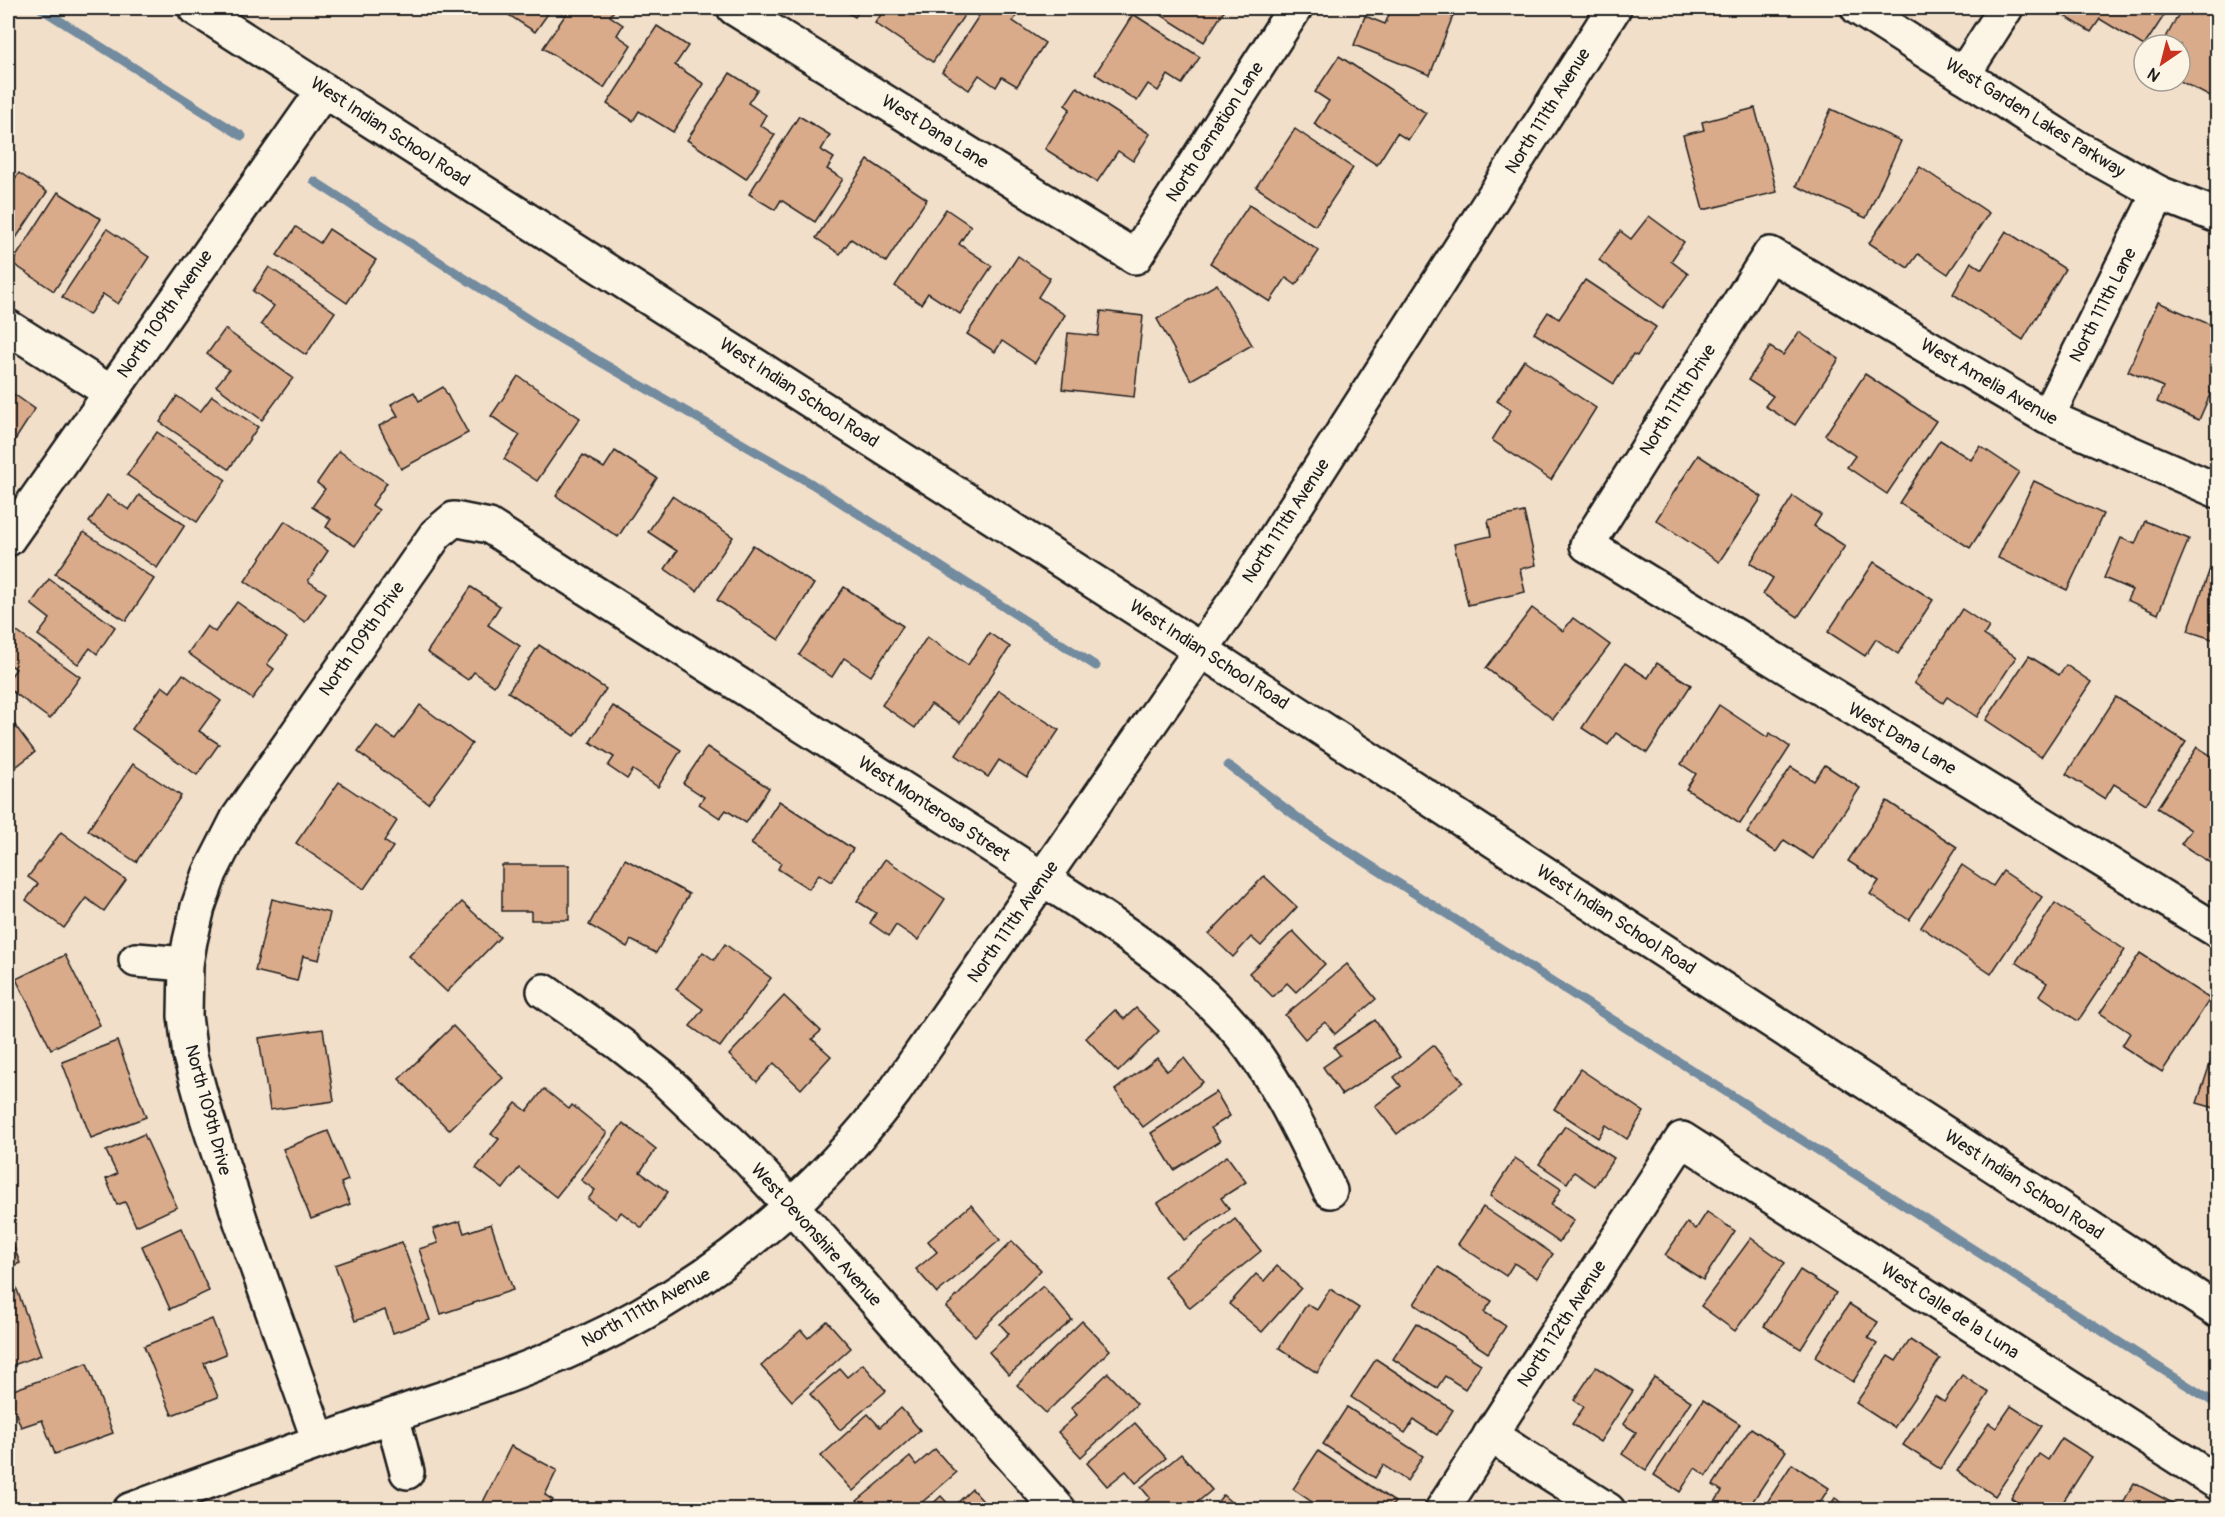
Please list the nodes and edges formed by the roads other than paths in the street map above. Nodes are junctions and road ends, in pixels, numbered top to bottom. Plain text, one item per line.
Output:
1 (195, 8) edge
2 (734, 8) edge
3 (1295, 8) edge
4 (1614, 8) edge
5 (1858, 8) edge
6 (2006, 8) edge
7 (1963, 75) junction
8 (324, 90) junction
9 (2159, 193) junction
10 (2217, 216) edge
11 (1770, 254) joint
12 (1135, 257) joint
13 (8, 327) edge
14 (110, 392) junction
15 (2047, 417) junction
16 (2217, 491) edge
17 (454, 519) joint
18 (8, 538) edge
19 (1587, 545) joint
20 (1201, 650) junction
21 (1044, 879) junction
22 (2217, 931) edge
23 (136, 960) dead end
24 (186, 964) junction
25 (543, 991) dead end
26 (1682, 1139) joint
27 (1330, 1191) dead end
28 (792, 1207) junction
29 (2217, 1311) edge
30 (392, 1416) junction
31 (1491, 1435) junction
32 (319, 1441) junction
33 (407, 1472) dead end
34 (2217, 1482) edge
35 (130, 1509) edge
36 (1059, 1509) edge
37 (1442, 1509) edge
38 (1608, 1509) edge

1 - 8 street, West Indian School Road
2 - 12 street, West Dana Lane
3 - 12 street, North Carnation Lane
4 - 20 street, North 111th Avenue
5 - 7 street, West Garden Lakes Parkway
6 - 7 street
7 - 9 street, West Garden Lakes Parkway
8 - 14 street, North 109th Avenue
8 - 20 street, West Indian School Road
9 - 10 street, West Garden Lakes Parkway
9 - 15 street, North 111th Lane
11 - 15 street, West Amelia Avenue
11 - 19 street, North 111th Drive
13 - 14 street
14 - 18 street, North 109th Avenue
15 - 16 street, West Amelia Avenue
17 - 21 street, West Monterosa Street
17 - 24 street, North 109th Drive
19 - 22 street, West Dana Lane
20 - 21 street, North 111th Avenue
20 - 29 street, West Indian School Road
21 - 27 street, West Monterosa Street
21 - 28 street, North 111th Avenue
23 - 24 street
24 - 32 street, North 109th Drive
25 - 28 street, West Devonshire Avenue
26 - 31 street, North 112th Avenue
26 - 34 street, West Calle de la Luna
28 - 30 street, North 111th Avenue
28 - 36 street, West Devonshire Avenue
30 - 32 street, North 111th Avenue
30 - 33 street
31 - 37 street, North 112th Avenue
31 - 38 street
32 - 35 street, North 111th Avenue

